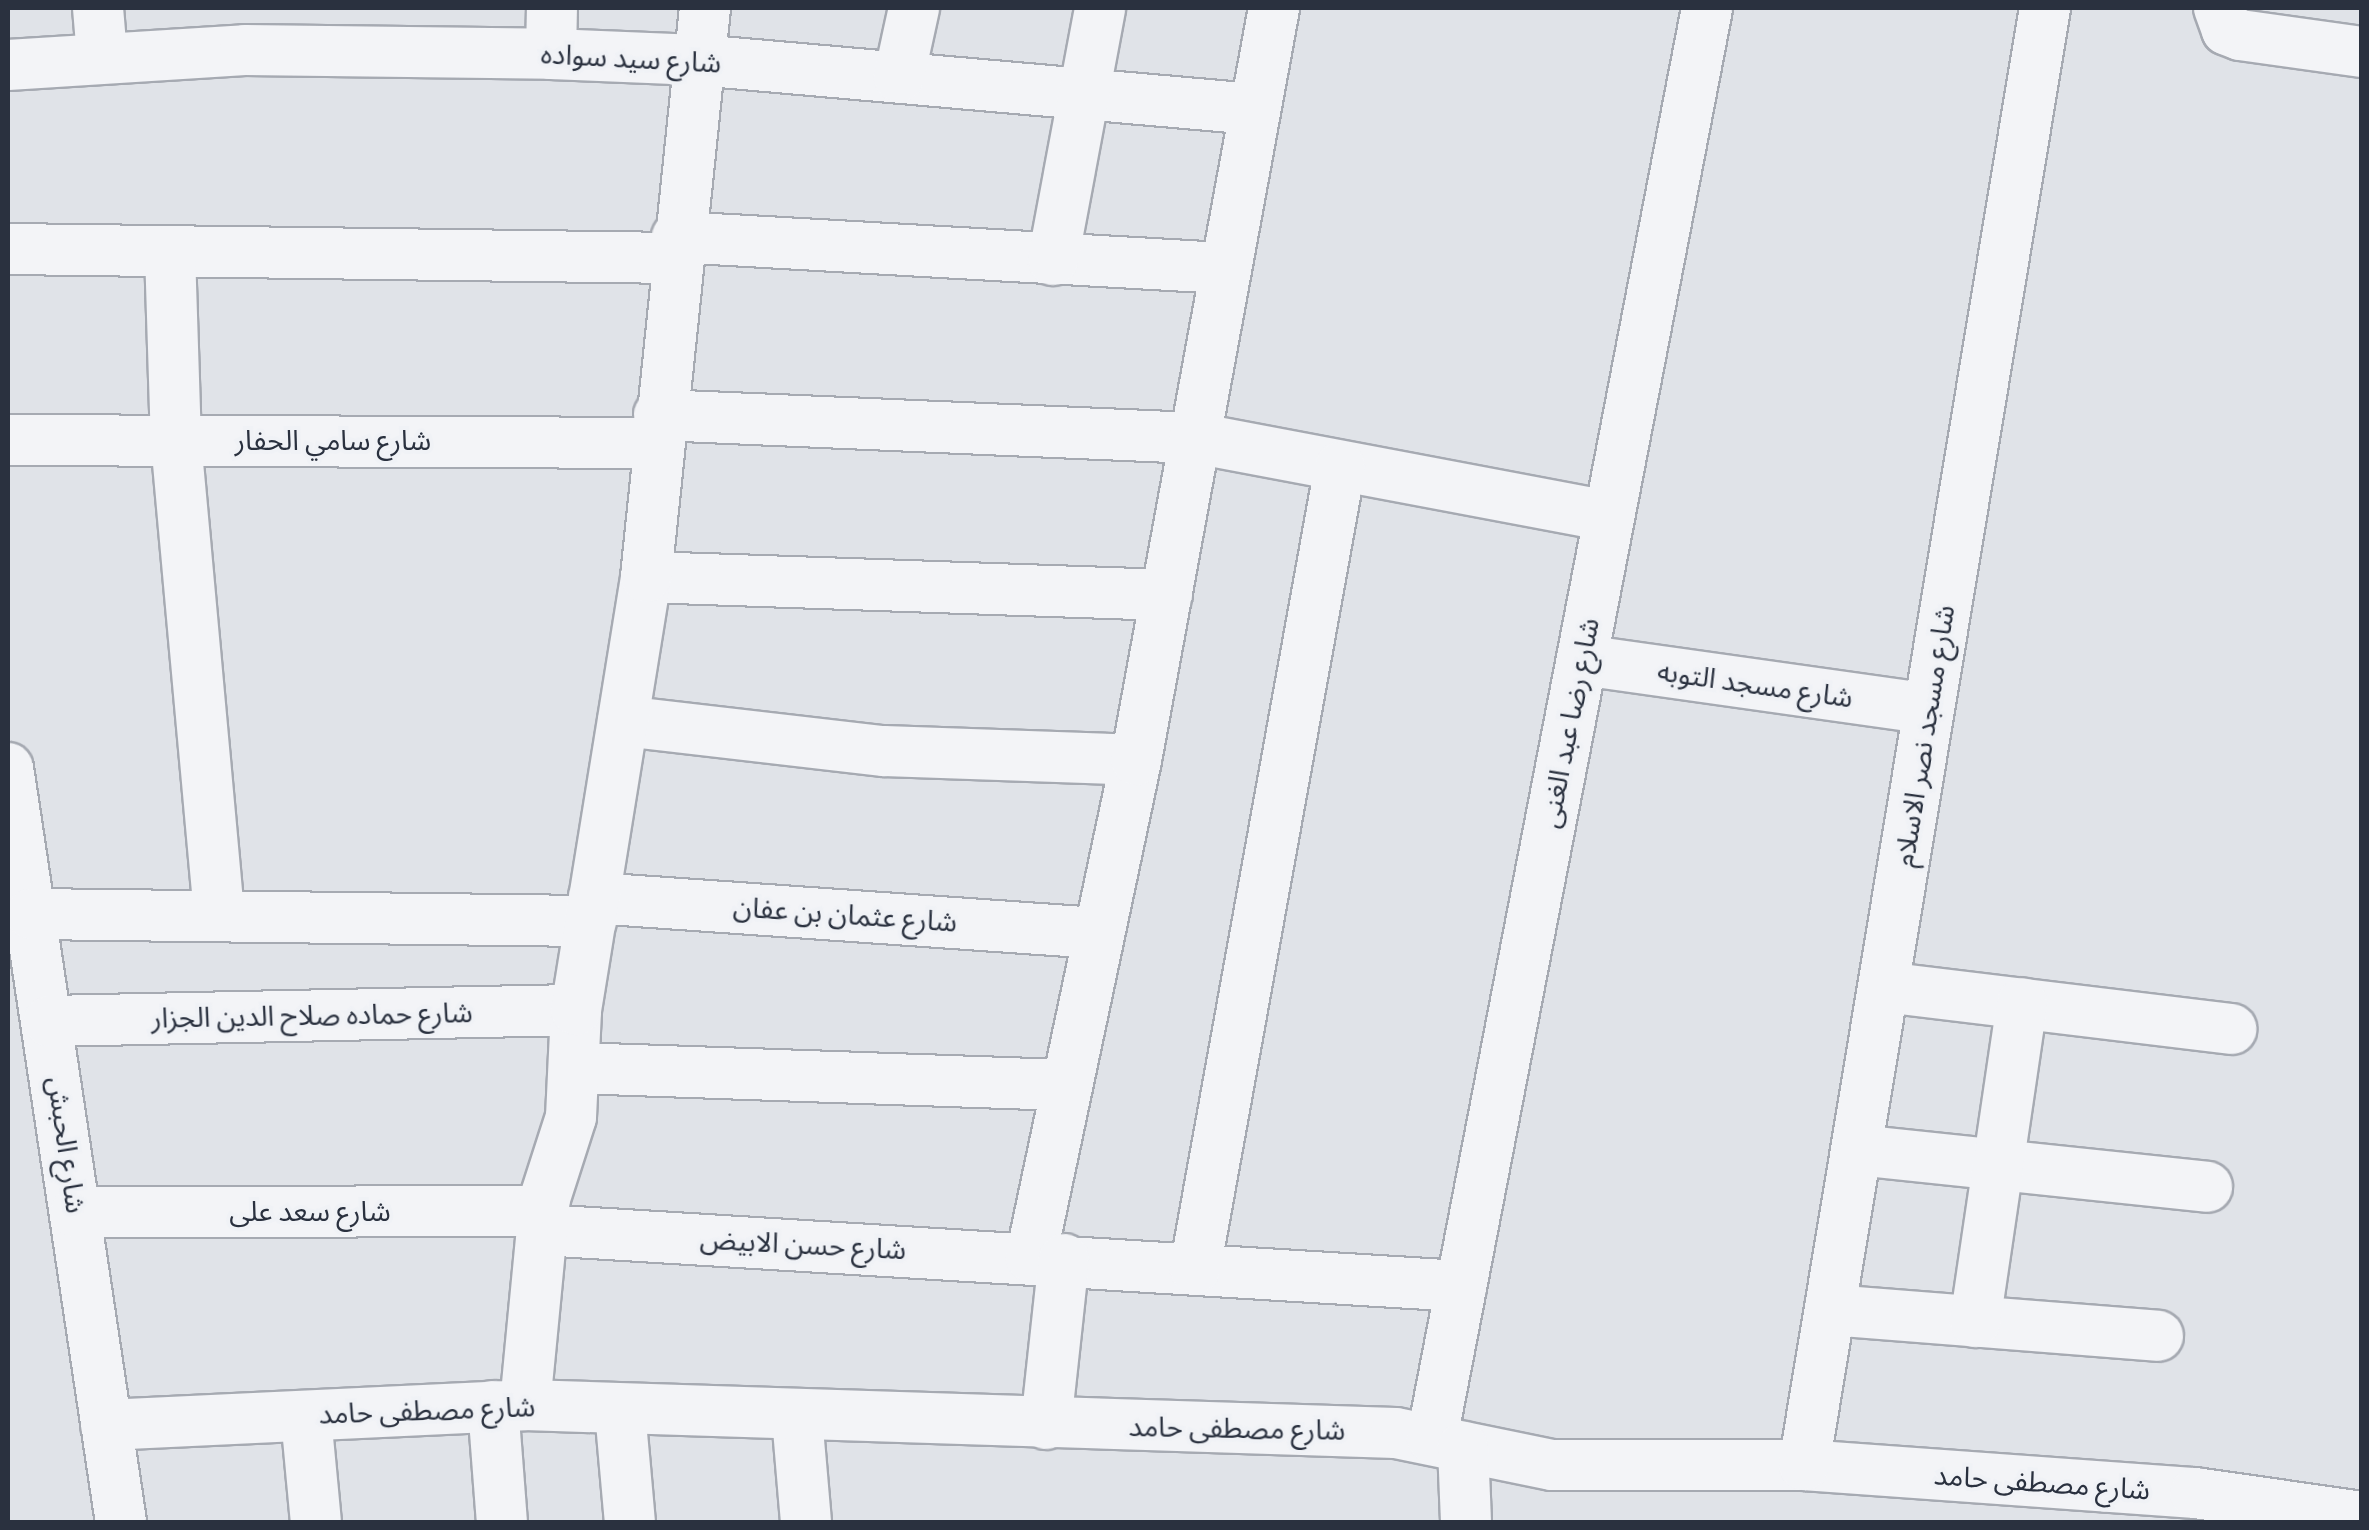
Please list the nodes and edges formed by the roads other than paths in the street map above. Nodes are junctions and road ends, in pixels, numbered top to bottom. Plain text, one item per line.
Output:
1 (704, 8) edge
2 (914, 8) edge
3 (1100, 8) edge
4 (1274, 8) edge
5 (1707, 8) edge
6 (2045, 8) edge
7 (2218, 8) edge
8 (244, 29) edge
9 (397, 30) edge
10 (551, 31) edge
11 (100, 32) edge
12 (2362, 52) edge
13 (698, 60) junction
14 (8, 65) edge
15 (899, 78) junction
16 (1084, 93) junction
17 (1254, 109) junction
18 (676, 248) junction
19 (8, 249) edge
20 (170, 252) junction
21 (1053, 260) junction
22 (1223, 268) junction
23 (658, 429) junction
24 (1195, 438) junction
25 (8, 440) edge
26 (176, 441) junction
27 (1340, 467) junction
28 (1609, 516) junction
29 (646, 576) junction
30 (1167, 595) junction
31 (1582, 660) junction
32 (1930, 709) junction
33 (623, 721) junction
34 (1136, 760) junction
35 (8, 768) edge
36 (592, 909) junction
37 (31, 914) junction
38 (219, 916) junction
39 (1097, 932) junction
40 (1884, 987) junction
41 (2022, 1003) junction
42 (576, 1010) junction
43 (49, 1021) junction
44 (2231, 1028) dead end
45 (576, 1068) junction
46 (1065, 1085) junction
47 (1856, 1150) junction
48 (1996, 1164) junction
49 (2207, 1187) dead end
50 (76, 1212) junction
51 (543, 1221) junction
52 (1048, 1258) junction
53 (1195, 1269) junction
54 (1461, 1286) junction
55 (1830, 1310) junction
56 (1974, 1322) junction
57 (2158, 1336) dead end
58 (509, 1405) junction
59 (620, 1410) junction
60 (306, 1416) junction
61 (797, 1417) junction
62 (1046, 1424) junction
63 (106, 1425) junction
64 (1448, 1442) junction
65 (1804, 1466) junction
66 (2030, 1503) edge
67 (2195, 1508) edge
68 (2362, 1518) edge
69 (121, 1522) edge
70 (316, 1522) edge
71 (502, 1522) edge
72 (630, 1522) edge
73 (806, 1522) edge
74 (1466, 1522) edge

1 - 13 street
2 - 15 street
3 - 16 street
4 - 17 street
5 - 28 street, شارع رضا عبد الغنى
6 - 32 street, شارع مسجد نصر الاسلام
7 - 12 street
8 - 9 street, شارع سيد سواده
8 - 11 street, شارع سيد سواده
9 - 10 street, شارع سيد سواده
10 - 13 street, شارع سيد سواده
11 - 14 street, شارع سيد سواده
13 - 15 street, شارع سيد سواده
13 - 18 street
15 - 16 street, شارع سيد سواده
16 - 17 street, شارع سيد سواده
16 - 21 street
17 - 22 street
18 - 20 street
18 - 21 street
18 - 23 street
19 - 20 street
20 - 26 street
21 - 22 street
22 - 24 street
23 - 24 street, شارع سامي الحفار
23 - 26 street, شارع سامي الحفار
23 - 29 street
24 - 27 street, شارع سامي الحفار
24 - 30 street
25 - 26 street, شارع سامي الحفار
26 - 38 street
27 - 28 street, شارع سامي الحفار
27 - 53 street
28 - 31 street, شارع رضا عبد الغنى
29 - 30 street
29 - 33 street
30 - 34 street
31 - 32 street, شارع مسجد التوبه
31 - 54 street, شارع رضا عبد الغنى
32 - 40 street, شارع مسجد نصر الاسلام
33 - 34 street
33 - 36 street
34 - 39 street
35 - 37 street, شارع الحبش
36 - 38 street, شارع عثمان بن عفان
36 - 39 street, شارع عثمان بن عفان
36 - 42 street
37 - 38 street, شارع عثمان بن عفان
37 - 43 street, شارع الحبش
39 - 46 street
40 - 41 street
40 - 47 street, شارع مسجد نصر الاسلام
41 - 44 street
41 - 48 street
42 - 43 street, شارع حماده صلاح الدين الجزار
42 - 45 street
43 - 50 street, شارع الحبش
45 - 46 street
45 - 51 street
46 - 52 street
47 - 48 street
47 - 55 street, شارع مسجد نصر الاسلام
48 - 49 street
48 - 56 street
50 - 51 street, شارع سعد على
50 - 63 street, شارع الحبش
51 - 52 street, شارع حسن الابيض
51 - 58 street
52 - 53 street, شارع حسن الابيض
52 - 62 street
53 - 54 street, شارع حسن الابيض
54 - 64 street, شارع رضا عبد الغنى
55 - 56 street
55 - 65 street, شارع مسجد نصر الاسلام
56 - 57 street
58 - 59 street, شارع مصطفى حامد
58 - 60 street, شارع مصطفى حامد
58 - 71 street
59 - 61 street, شارع مصطفى حامد
59 - 72 street
60 - 63 street, شارع مصطفى حامد
60 - 70 street
61 - 62 street, شارع مصطفى حامد
61 - 73 street
62 - 64 street, شارع مصطفى حامد
63 - 69 street, شارع الحبش
64 - 65 street, شارع مصطفى حامد
64 - 74 street, شارع رضا عبد الغنى
65 - 66 street, شارع مصطفى حامد
66 - 67 street, شارع مصطفى حامد
67 - 68 street, شارع مصطفى حامد

